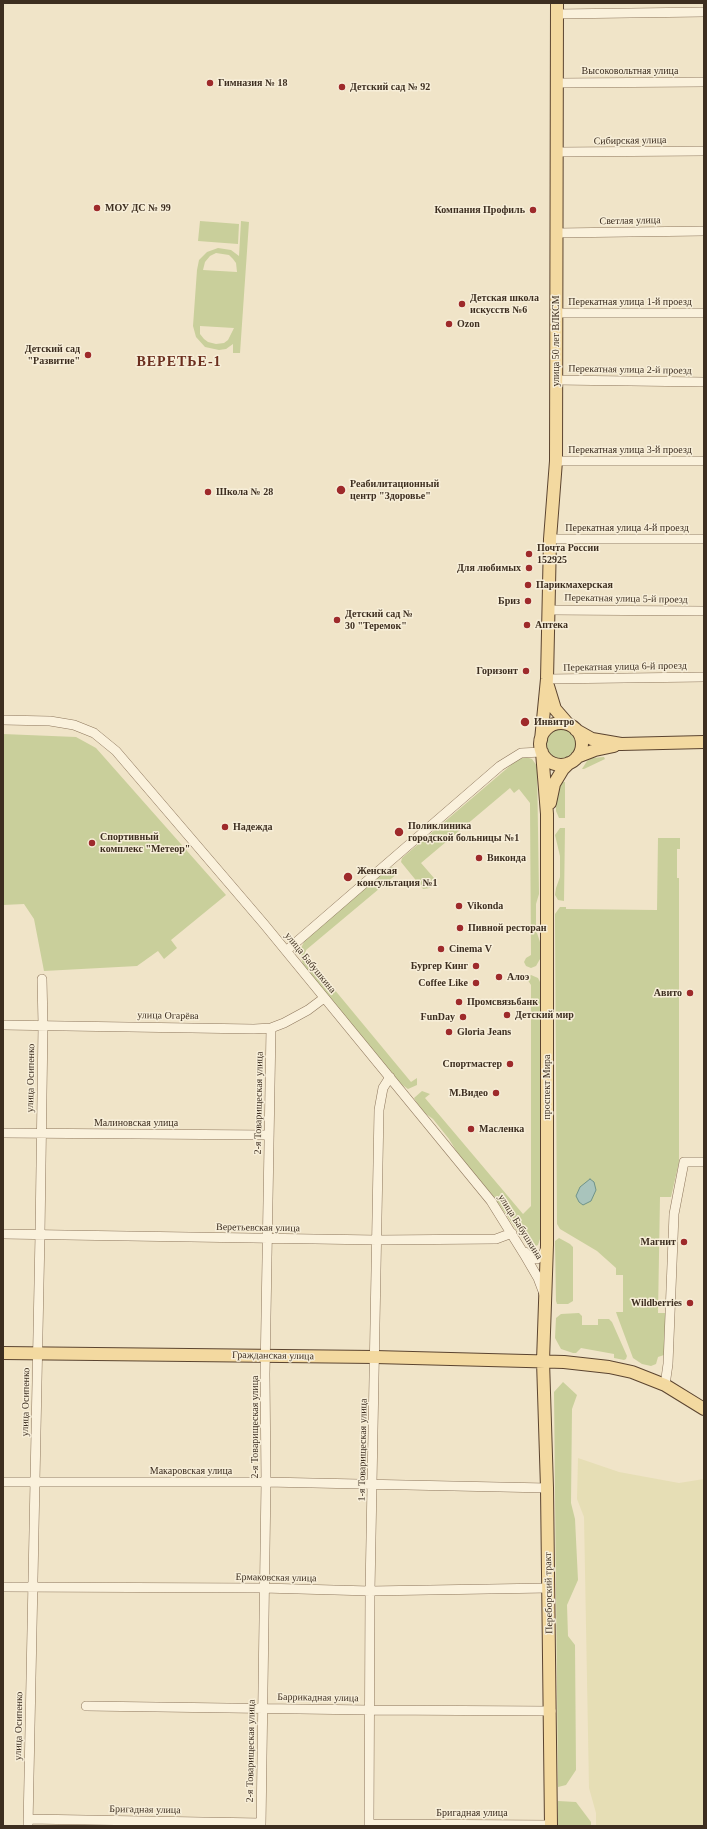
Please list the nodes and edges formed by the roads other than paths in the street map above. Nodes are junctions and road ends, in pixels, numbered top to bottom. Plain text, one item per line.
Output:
1 (557, 9) edge
2 (704, 12) edge
3 (704, 82) edge
4 (556, 83) junction
5 (704, 151) edge
6 (556, 152) junction
7 (704, 231) edge
8 (556, 232) junction
9 (556, 313) junction
10 (704, 313) edge
11 (556, 380) junction
12 (704, 382) edge
13 (704, 461) edge
14 (556, 462) junction
15 (550, 539) junction
16 (704, 539) edge
17 (548, 610) junction
18 (704, 611) edge
19 (704, 677) edge
20 (547, 679) junction
21 (3, 720) edge
22 (572, 727) junction
23 (704, 742) edge
24 (621, 744) junction
25 (542, 746) junction
26 (573, 760) junction
27 (548, 814) junction
28 (286, 951) junction
29 (42, 979) dead end
30 (324, 998) junction
31 (43, 1024) junction
32 (3, 1025) edge
33 (271, 1028) junction
34 (390, 1077) junction
35 (3, 1134) edge
36 (41, 1134) junction
37 (269, 1135) junction
38 (704, 1162) edge
39 (512, 1233) junction
40 (3, 1234) edge
41 (40, 1234) junction
42 (268, 1239) junction
43 (378, 1240) junction
44 (519, 1245) junction
45 (547, 1245) junction
46 (544, 1296) junction
47 (3, 1353) edge
48 (38, 1354) junction
49 (266, 1356) junction
50 (375, 1357) junction
51 (543, 1361) junction
52 (665, 1385) junction
53 (704, 1409) edge
54 (3, 1482) edge
55 (35, 1482) junction
56 (266, 1482) junction
57 (373, 1485) junction
58 (547, 1488) junction
59 (3, 1587) edge
60 (32, 1587) junction
61 (263, 1588) junction
62 (548, 1588) junction
63 (370, 1591) junction
64 (86, 1706) dead end
65 (263, 1708) junction
66 (370, 1710) junction
67 (551, 1711) junction
68 (28, 1822) edge
69 (261, 1824) edge
70 (369, 1825) edge
71 (551, 1825) edge

1 - 2 street
1 - 4 main road, улица 50 лет ВЛКСМ
3 - 4 street, Высоковольтная улица
4 - 6 main road, улица 50 лет ВЛКСМ
5 - 6 street, Сибирская улица
6 - 8 main road, улица 50 лет ВЛКСМ
7 - 8 street, Светлая улица
8 - 9 main road, улица 50 лет ВЛКСМ
9 - 10 street, Перекатная улица 1-й проезд
9 - 11 main road, улица 50 лет ВЛКСМ
11 - 12 street, Перекатная улица 2-й проезд
11 - 14 main road, улица 50 лет ВЛКСМ
13 - 14 street, Перекатная улица 3-й проезд
14 - 15 main road, улица 50 лет ВЛКСМ
15 - 16 street, Перекатная улица 4-й проезд
15 - 17 main road, улица 50 лет ВЛКСМ
17 - 18 street, Перекатная улица 5-й проезд
17 - 20 main road, улица 50 лет ВЛКСМ
19 - 20 street, Перекатная улица 6-й проезд
20 - 22 main road, улица 50 лет ВЛКСМ
20 - 25 main road, улица 50 лет ВЛКСМ
21 - 28 street, улица Бабушкина
22 - 24 main road
22 - 25 main road
22 - 26 main road, улица 50 лет ВЛКСМ
23 - 24 main road
24 - 26 main road
25 - 26 main road
25 - 27 main road, проспект Мира
25 - 28 street
26 - 27 main road, проспект Мира
27 - 45 main road, проспект Мира
28 - 30 street, улица Бабушкина
29 - 31 street, улица Осипенко
30 - 33 street, улица Огарёва
30 - 34 street, улица Бабушкина
31 - 32 street, улица Огарёва
31 - 33 street, улица Огарёва
31 - 36 street, улица Осипенко
33 - 37 street, 2-я Товарищеская улица
34 - 39 street, улица Бабушкина
34 - 43 street, 1-я Товарищеская улица
35 - 36 street, Малиновская улица
36 - 37 street, Малиновская улица
36 - 41 street, улица Осипенко
37 - 42 street, 2-я Товарищеская улица
38 - 52 street
39 - 43 street, Веретьевская улица
39 - 44 street, улица Бабушкина
40 - 41 street, Веретьевская улица
41 - 42 street, Веретьевская улица
41 - 48 street, улица Осипенко
42 - 43 street, Веретьевская улица
42 - 49 street, 2-я Товарищеская улица
43 - 50 street, 1-я Товарищеская улица
44 - 45 street
44 - 46 street, улица Бабушкина
45 - 46 main road, проспект Мира
46 - 51 main road, проспект Мира
47 - 48 main road, Гражданская улица
48 - 49 main road, Гражданская улица
48 - 55 street, улица Осипенко
49 - 50 main road, Гражданская улица
49 - 56 street, 2-я Товарищеская улица
50 - 51 main road, Гражданская улица
50 - 57 street, 1-я Товарищеская улица
51 - 52 main road, Гражданская улица
51 - 58 main road, Переборский тракт
52 - 53 main road, Гражданская улица
54 - 55 street, Макаровская улица
55 - 56 street, Макаровская улица
55 - 60 street, улица Осипенко
56 - 57 street, Макаровская улица
56 - 61 street, 2-я Товарищеская улица
57 - 58 street, Макаровская улица
57 - 63 street, 1-я Товарищеская улица
58 - 62 main road, Переборский тракт
59 - 60 street, Ермаковская улица
60 - 61 street, Ермаковская улица
60 - 68 street, улица Осипенко
61 - 63 street, Ермаковская улица
61 - 65 street, 2-я Товарищеская улица
62 - 63 street, Ермаковская улица
62 - 67 main road, Переборский тракт
63 - 66 street, 1-я Товарищеская улица
64 - 65 street, Баррикадная улица
65 - 66 street, Баррикадная улица
65 - 69 street, 2-я Товарищеская улица
66 - 67 street, Баррикадная улица
66 - 70 street, 1-я Товарищеская улица
67 - 71 main road, Переборский тракт
68 - 69 street, Бригадная улица
70 - 71 street, Бригадная улица

